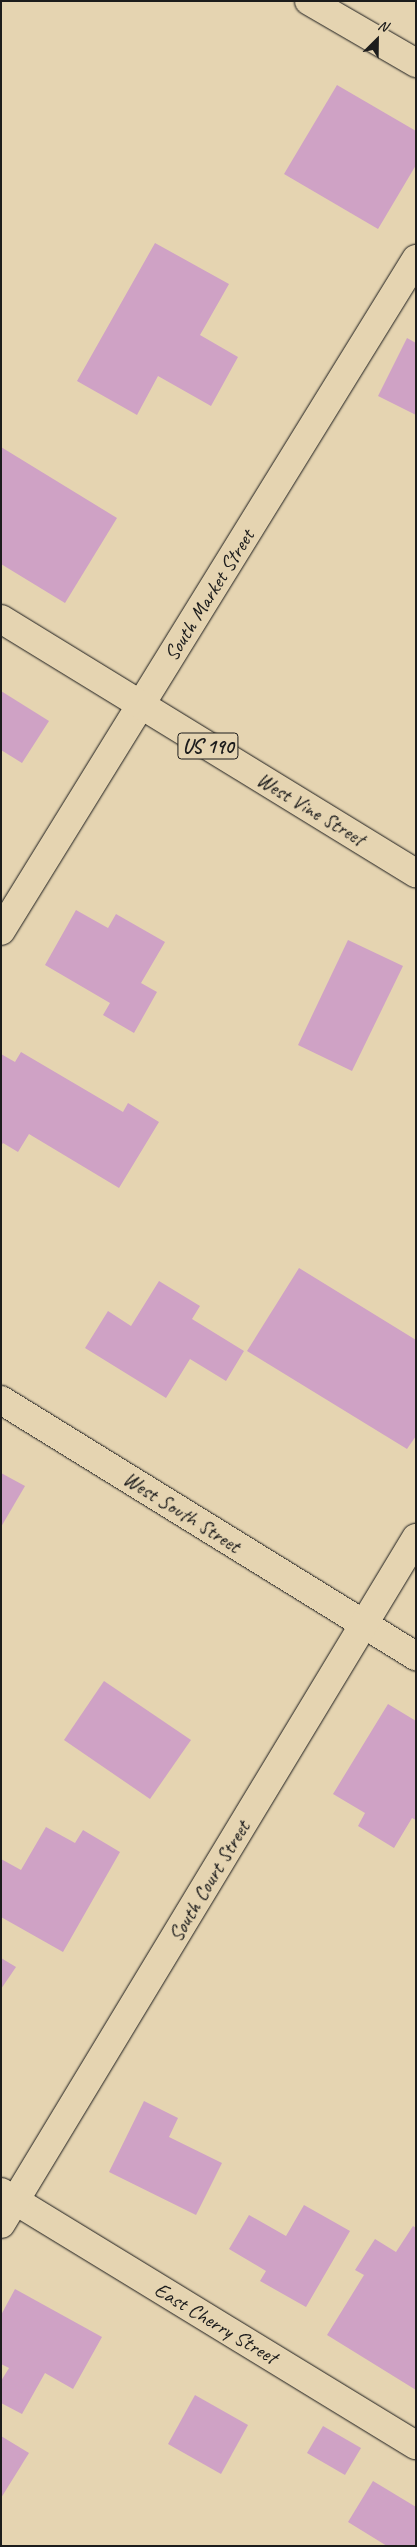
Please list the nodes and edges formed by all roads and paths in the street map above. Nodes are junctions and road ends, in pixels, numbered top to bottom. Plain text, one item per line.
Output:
1 (309, 1) edge
2 (416, 63) edge
3 (416, 259) edge
4 (1, 619) edge
5 (141, 705) junction
6 (416, 873) edge
7 (1, 932) edge
8 (1, 1400) edge
9 (416, 1538) edge
10 (363, 1624) junction
11 (416, 1656) edge
12 (8, 2197) edge
13 (1, 2224) edge
14 (416, 2445) edge

1 - 2 main road
3 - 5 main road, South Market Street
4 - 5 main road, West Vine Street / US 190
5 - 6 main road, West Vine Street / US 190
5 - 7 main road, South Market Street
8 - 10 main road, West South Street
9 - 10 main road, South Court Street
10 - 11 main road, West South Street
10 - 12 main road, South Court Street
12 - 13 main road, South Court Street
12 - 14 main road, East Cherry Street

